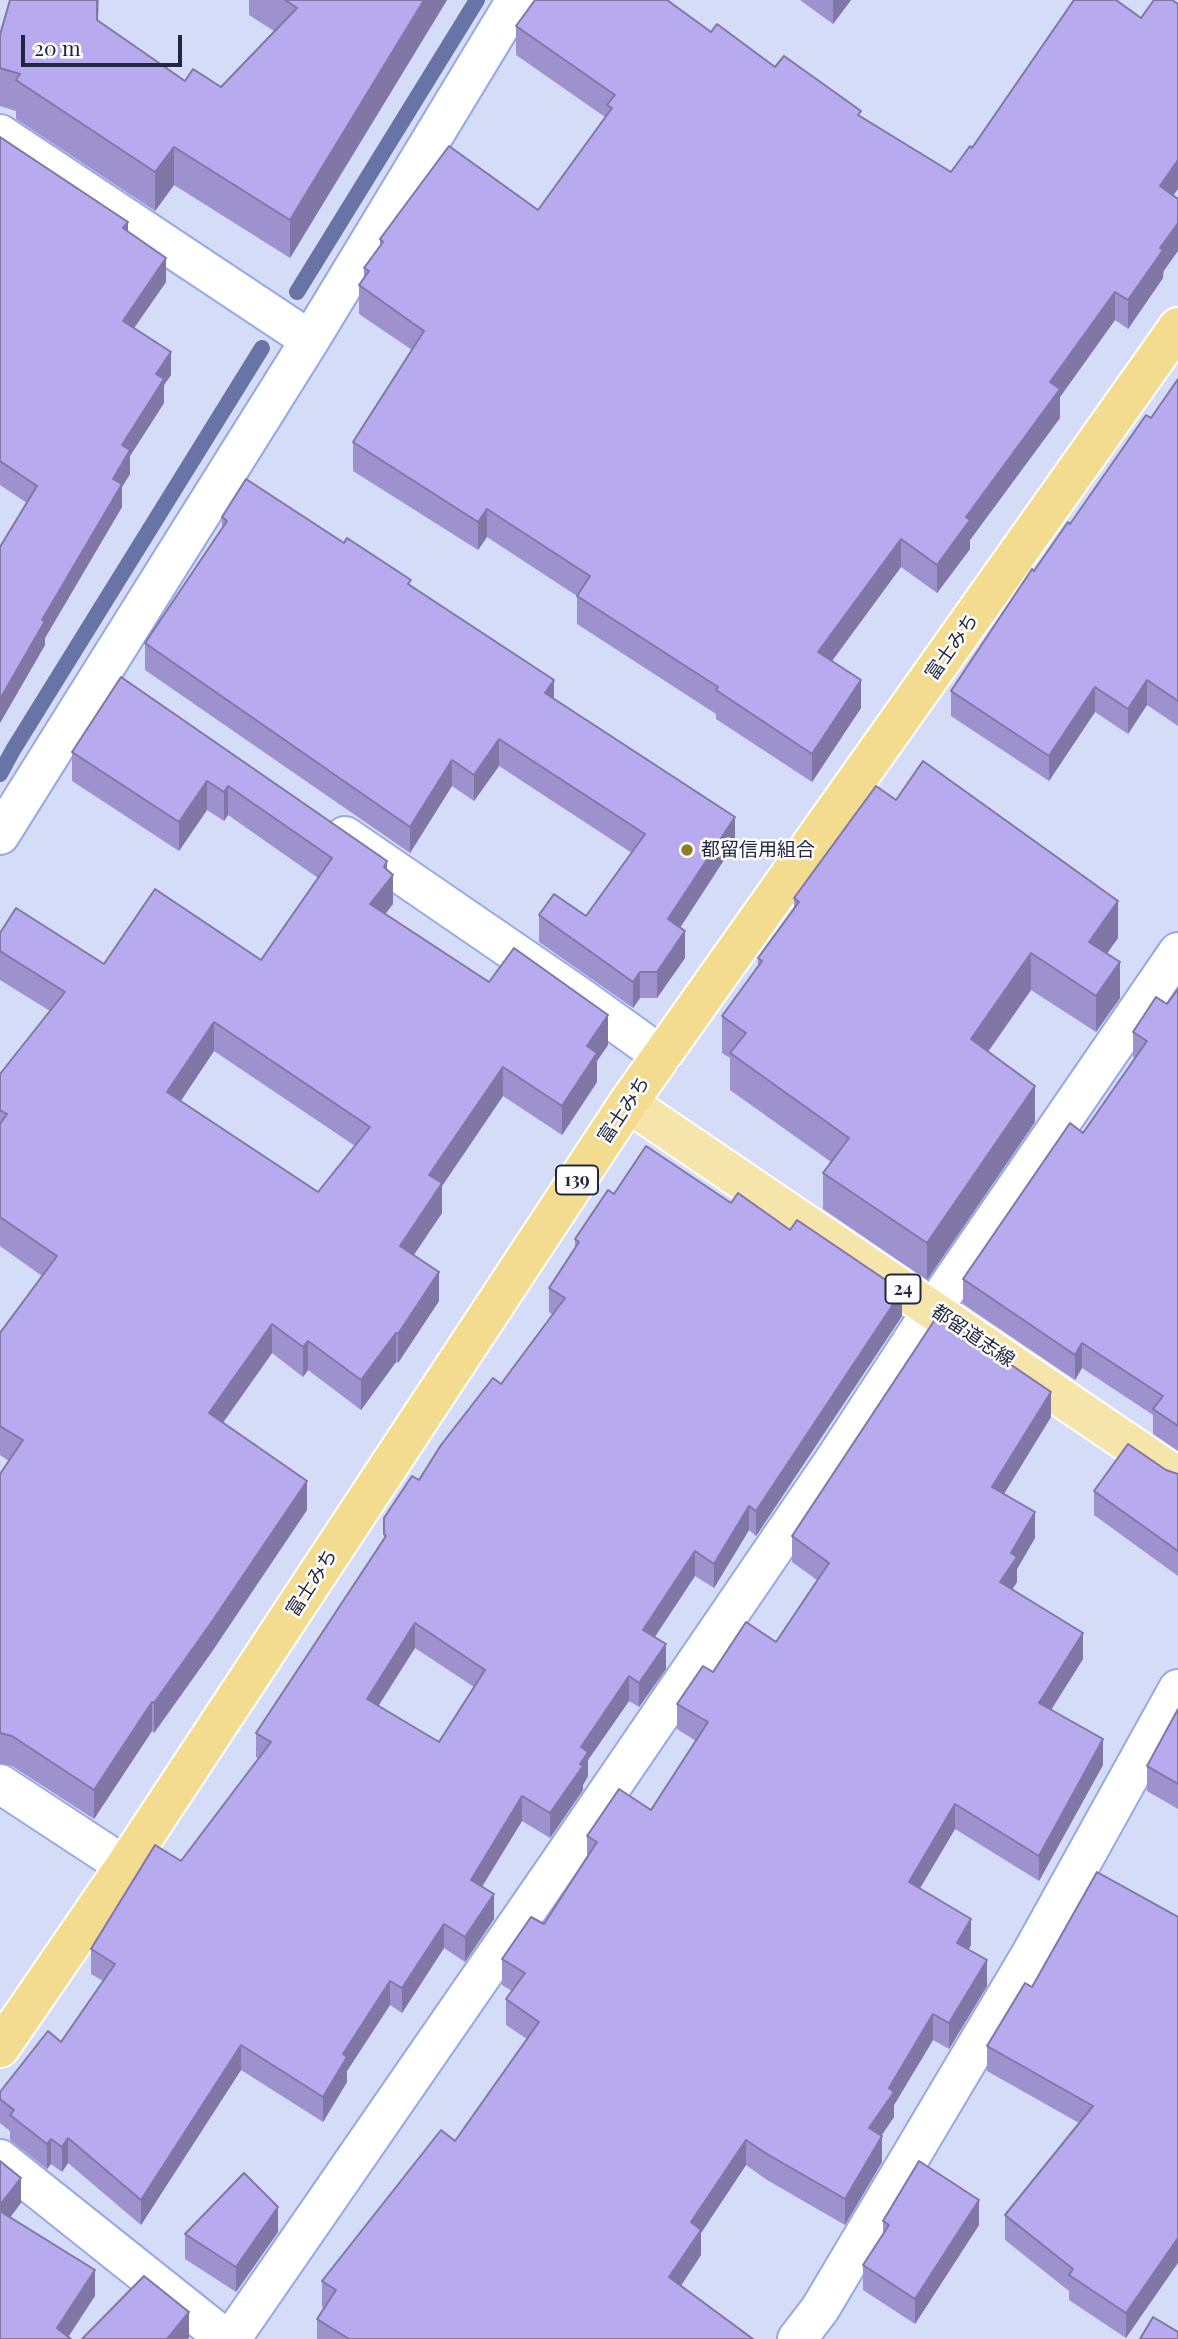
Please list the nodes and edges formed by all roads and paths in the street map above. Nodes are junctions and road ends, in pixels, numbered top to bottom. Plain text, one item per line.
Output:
1 (516, 0) edge
2 (0, 134) edge
3 (1178, 327) edge
4 (310, 340) junction
5 (104, 668) junction
6 (138, 692) edge
7 (319, 818) edge
8 (0, 835) edge
9 (1178, 952) edge
10 (662, 1056) junction
11 (628, 1103) junction
12 (933, 1309) junction
13 (1178, 1477) edge
14 (1178, 1689) edge
15 (0, 1784) edge
16 (125, 1866) junction
17 (0, 2048) edge
18 (0, 2159) edge
19 (229, 2339) edge
20 (797, 2339) edge

1 - 4 street
2 - 4 street
3 - 10 highway, 富士みち / 139
4 - 5 street
5 - 6 street
5 - 8 street
7 - 10 street
9 - 12 street
10 - 11 highway, 富士みち / 139
11 - 12 main road, 都留道志線 / 24
11 - 16 highway, 富士みち / 139
12 - 13 main road, 都留道志線 / 24
12 - 19 street
14 - 20 street
15 - 16 street
16 - 17 highway, 富士みち / 139
18 - 19 street

